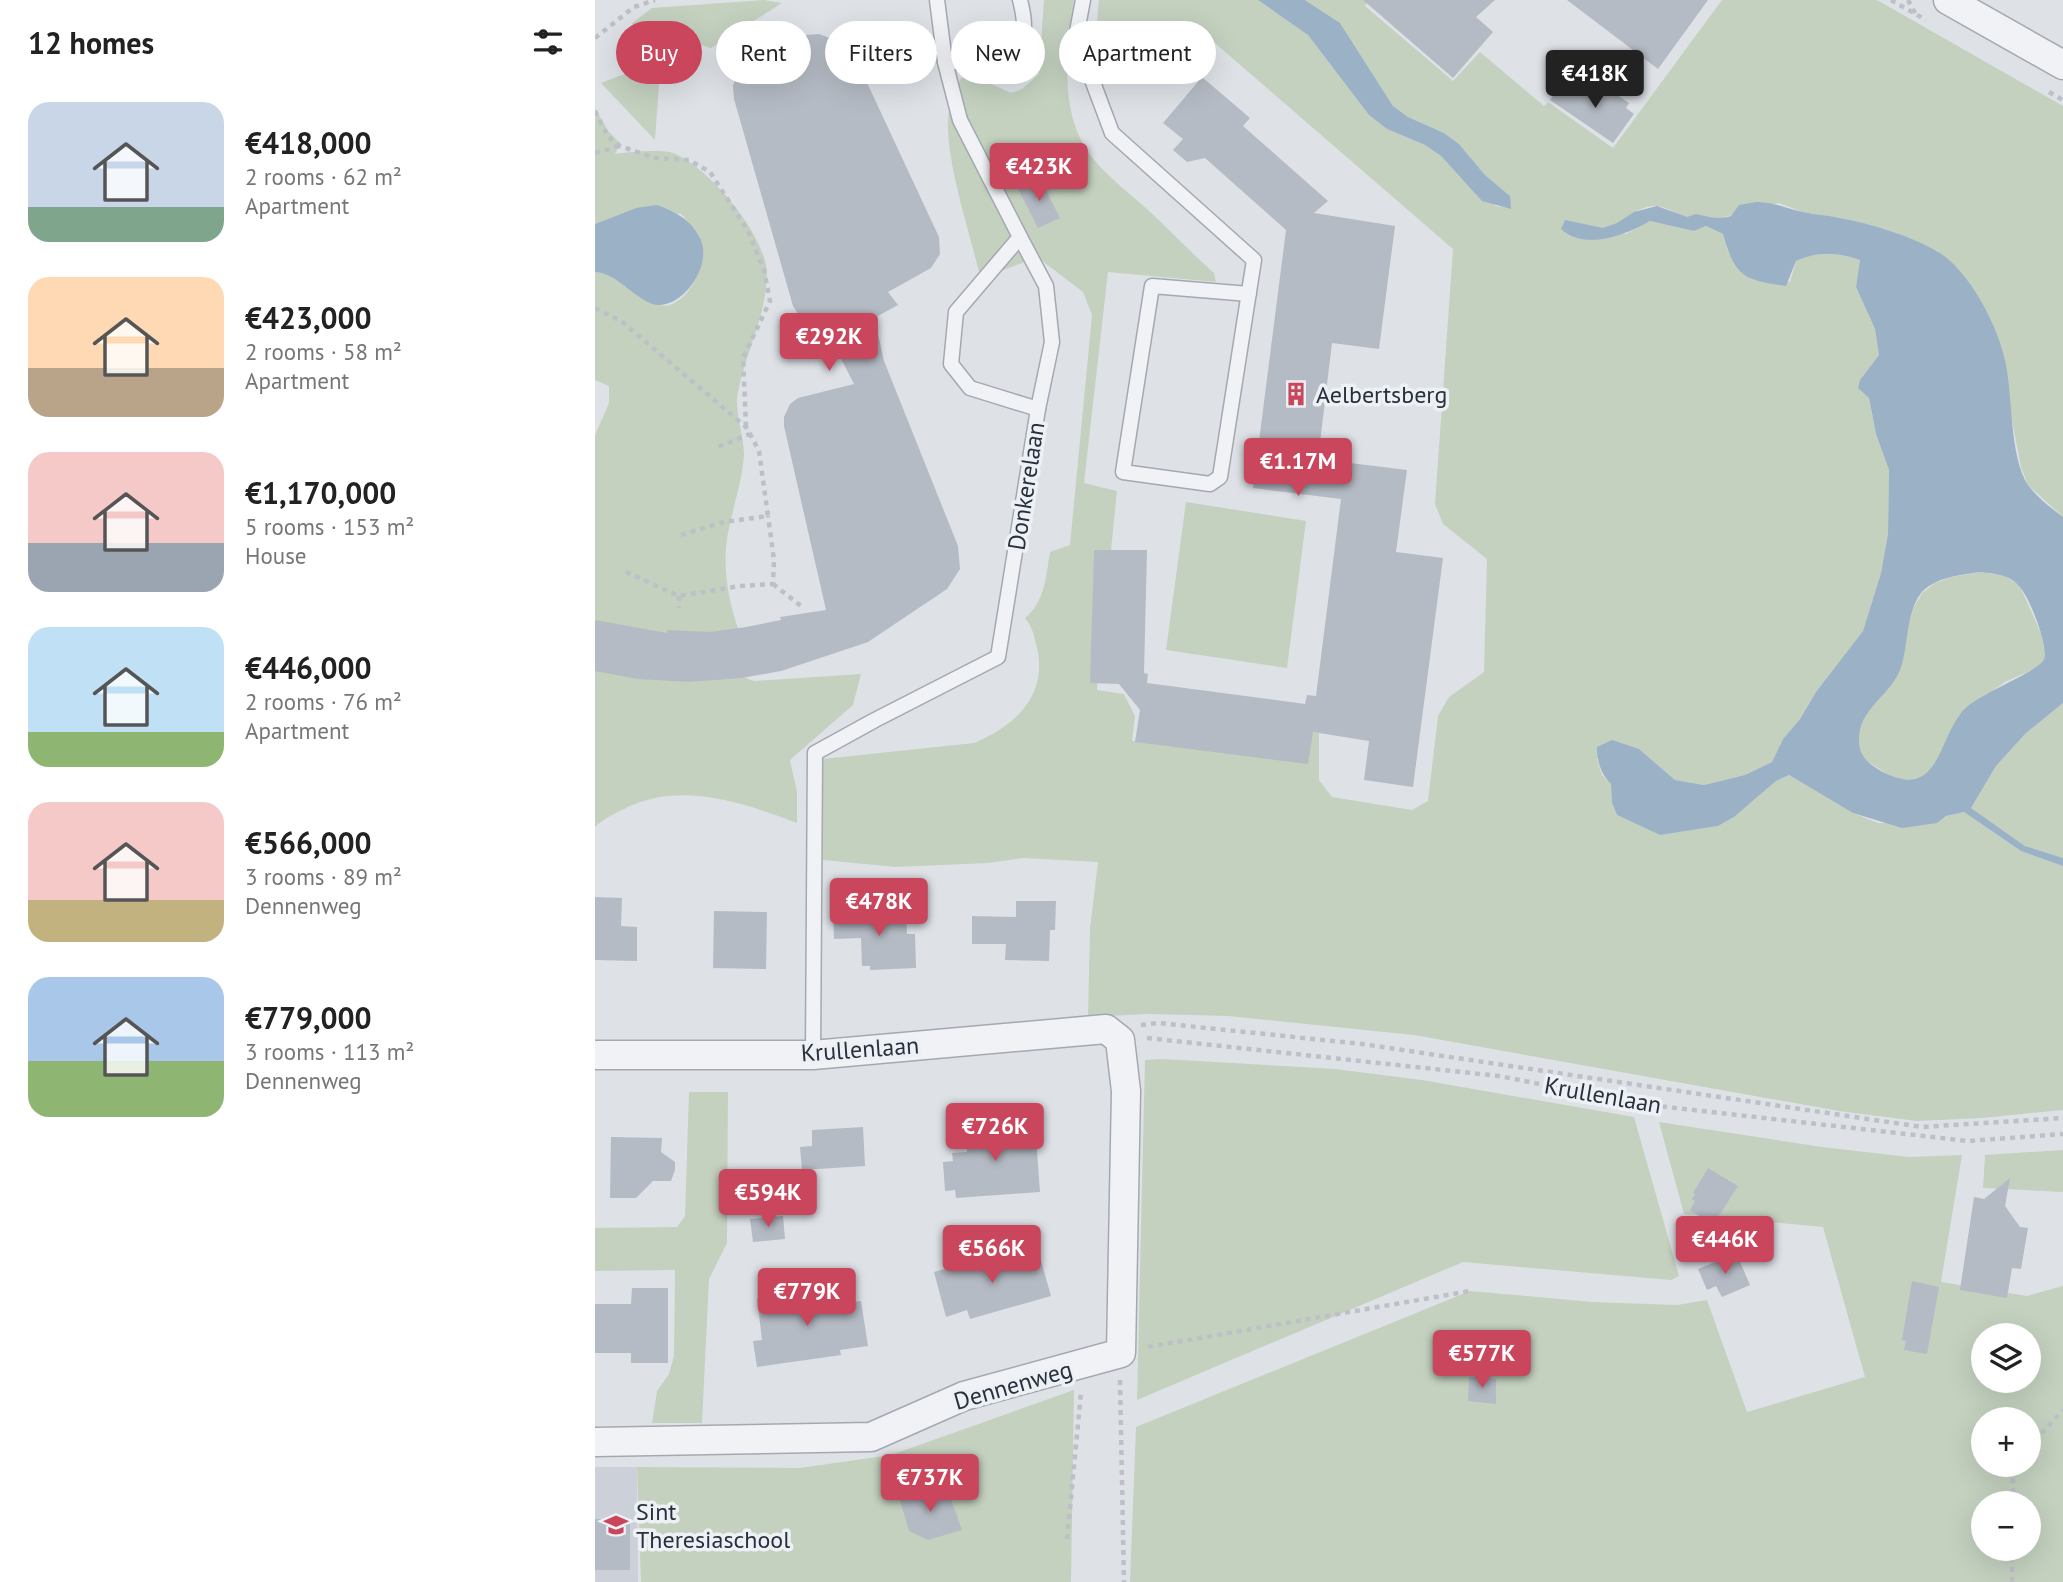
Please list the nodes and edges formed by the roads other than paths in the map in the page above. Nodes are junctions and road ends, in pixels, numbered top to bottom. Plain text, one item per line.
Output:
1 (937, 0) edge
2 (1020, 0) edge
3 (1083, 0) edge
4 (1948, 0) edge
5 (945, 62) junction
6 (2063, 65) edge
7 (1020, 237) junction
8 (1249, 294) junction
9 (1038, 409) junction
10 (595, 1055) edge
11 (813, 1055) junction
12 (1121, 1353) joint
13 (595, 1442) edge

1 - 5 lane
2 - 5 lane
3 - 8 lane
4 - 6 street
5 - 7 lane
7 - 9 lane
7 - 9 lane, Donkerelaan
8 - 8 lane
9 - 11 lane, Donkerelaan
10 - 11 street, Krullenlaan
11 - 12 street, Krullenlaan
12 - 13 street, Dennenweg

